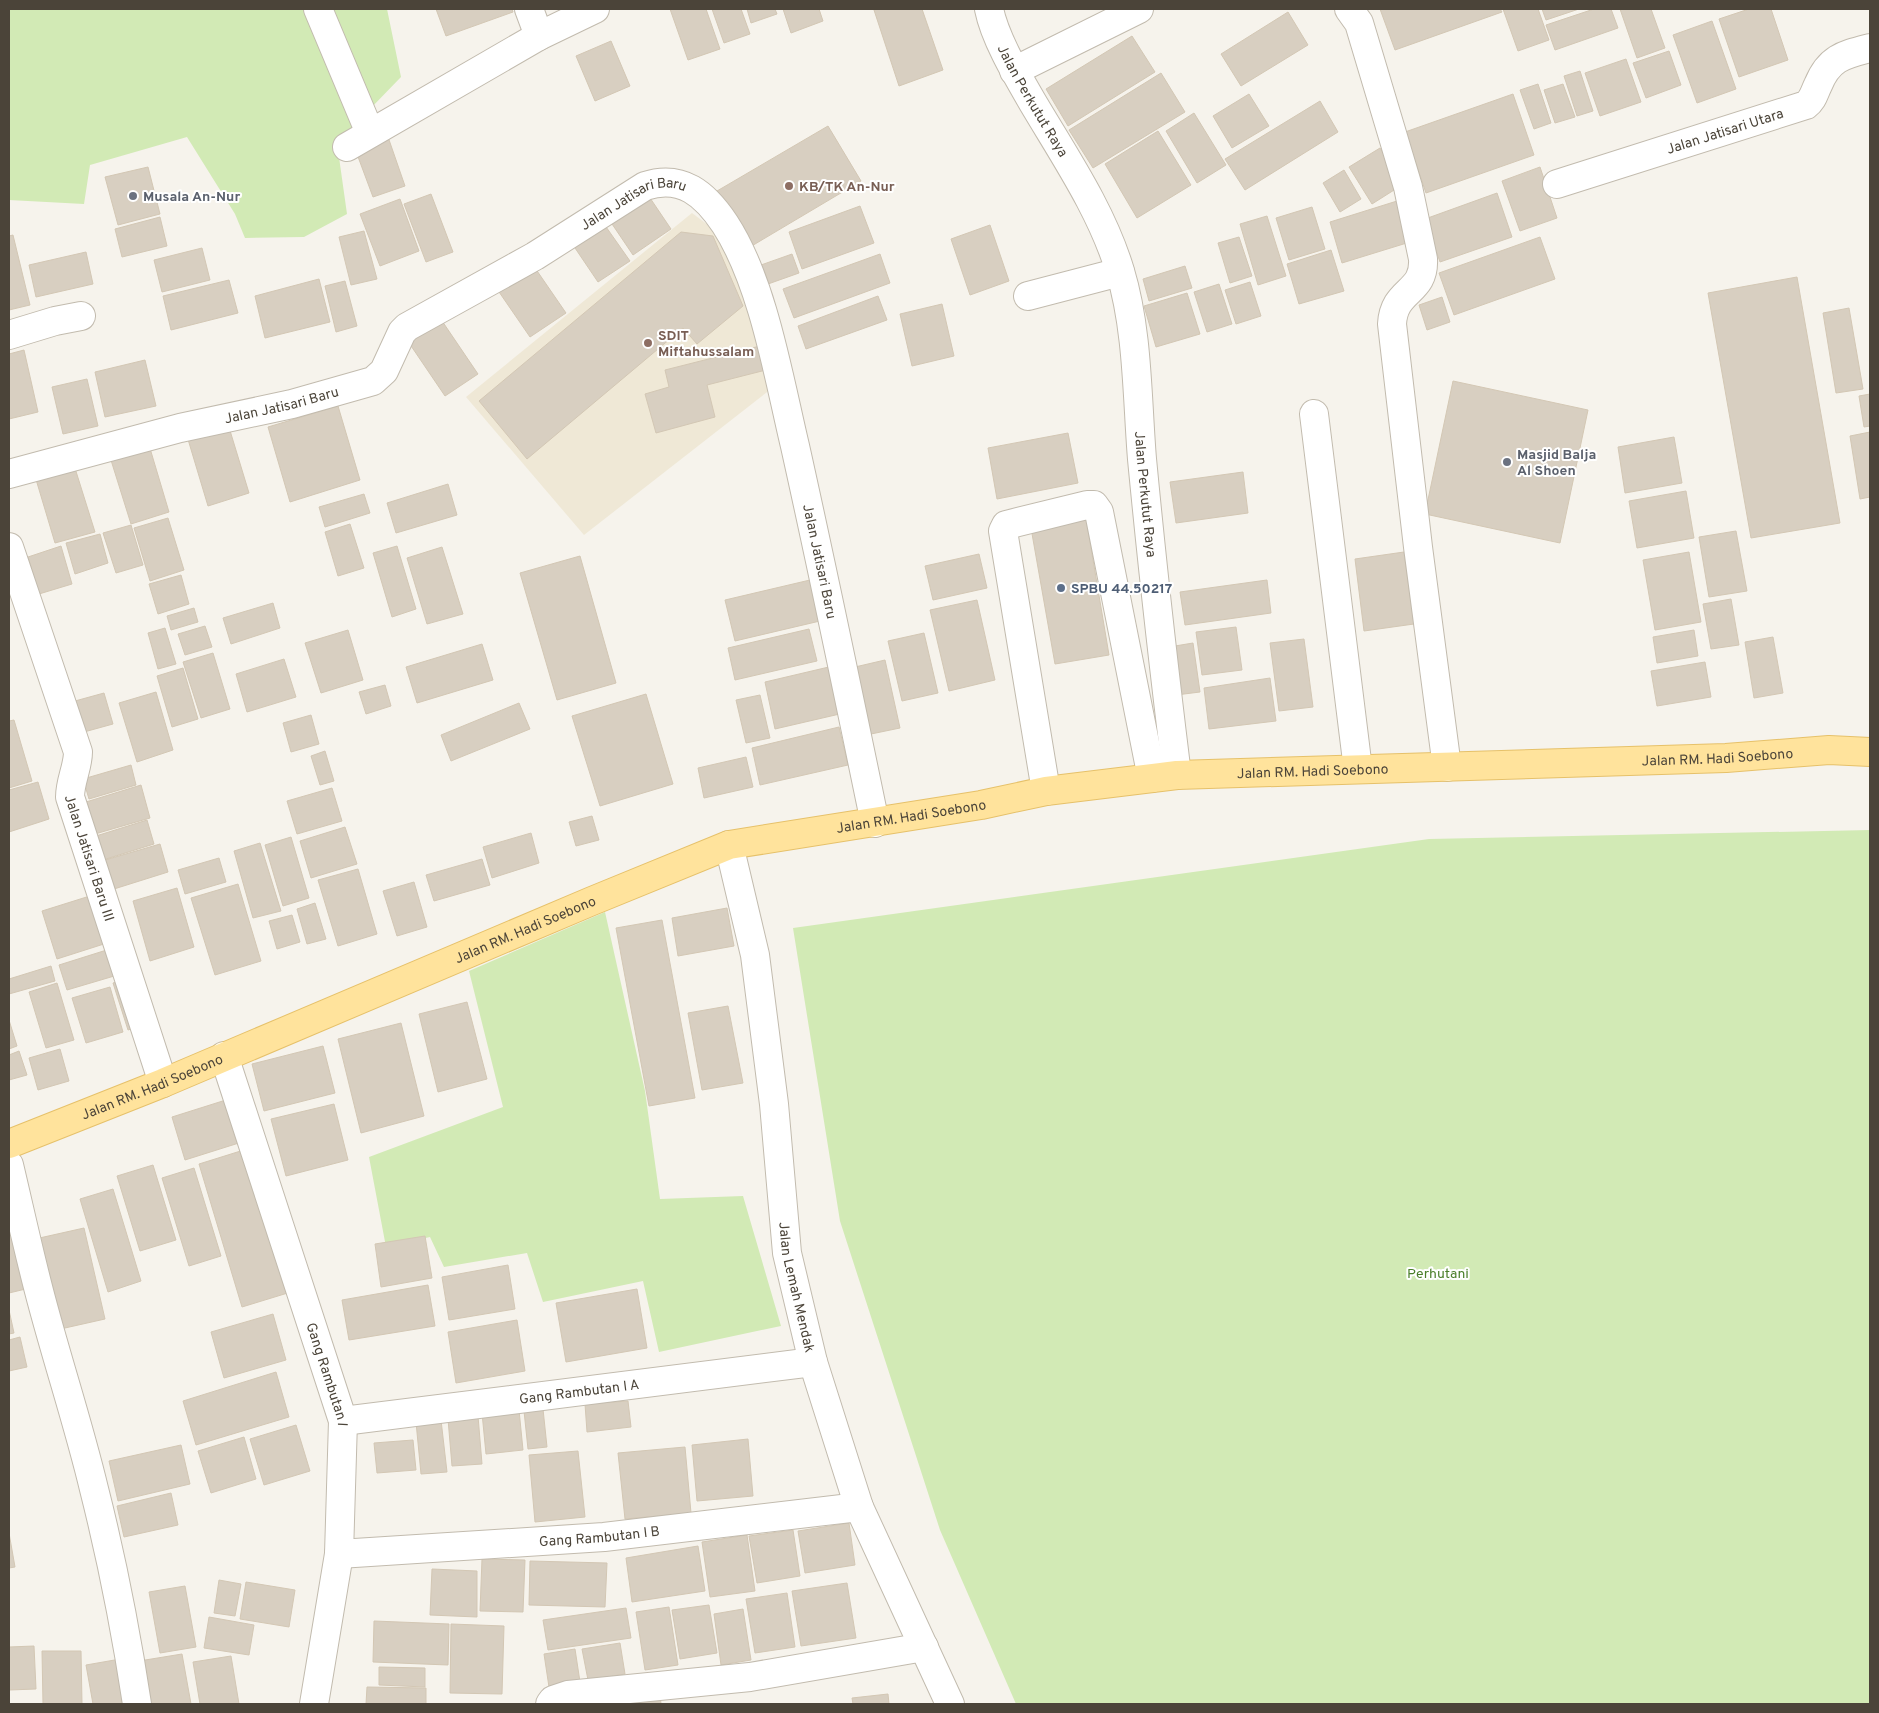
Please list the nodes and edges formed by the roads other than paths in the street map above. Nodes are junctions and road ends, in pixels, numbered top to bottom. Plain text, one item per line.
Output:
1 (318, 9) edge
2 (528, 9) edge
3 (595, 9) edge
4 (989, 9) edge
5 (1139, 9) edge
6 (1350, 9) edge
7 (539, 36) junction
8 (1870, 48) edge
9 (1014, 71) junction
10 (370, 133) junction
11 (347, 147) dead end
12 (1557, 184) dead end
13 (1120, 272) junction
14 (1028, 296) dead end
15 (81, 316) dead end
16 (9, 335) edge
17 (1314, 414) dead end
18 (9, 474) edge
19 (9, 547) edge
20 (1870, 752) edge
21 (1447, 766) junction
22 (1358, 768) junction
23 (1164, 776) junction
24 (1046, 791) junction
25 (875, 823) junction
26 (729, 845) junction
27 (224, 1056) junction
28 (163, 1083) junction
29 (9, 1144) edge
30 (9, 1165) edge
31 (813, 1362) junction
32 (343, 1421) junction
33 (858, 1507) junction
34 (339, 1554) junction
35 (924, 1647) junction
36 (137, 1704) edge
37 (314, 1704) edge
38 (550, 1704) edge
39 (950, 1704) edge

1 - 10 street
2 - 7 street
3 - 7 street
4 - 9 street, Jalan Perkutut Raya
5 - 9 street
6 - 21 street
7 - 10 street
8 - 12 street, Jalan Jatisari Utara
9 - 13 street, Jalan Perkutut Raya
10 - 11 street
13 - 14 street
13 - 23 street, Jalan Perkutut Raya
15 - 16 street
17 - 22 street
18 - 25 street, Jalan Jatisari Baru
19 - 28 street, Jalan Jatisari Baru III
20 - 21 main road, Jalan RM. Hadi Soebono
21 - 22 main road, Jalan RM. Hadi Soebono
22 - 23 main road, Jalan RM. Hadi Soebono
23 - 24 main road, Jalan RM. Hadi Soebono
23 - 24 street
24 - 25 main road, Jalan RM. Hadi Soebono
25 - 26 main road, Jalan RM. Hadi Soebono
26 - 27 main road, Jalan RM. Hadi Soebono
26 - 31 street, Jalan Lemah Mendak
27 - 28 main road, Jalan RM. Hadi Soebono
27 - 32 street, Gang Rambutan I
28 - 29 main road, Jalan RM. Hadi Soebono
30 - 36 street
31 - 32 street, Gang Rambutan I A
31 - 33 street, Jalan Lemah Mendak
32 - 34 street, Gang Rambutan I
33 - 34 street, Gang Rambutan I B
33 - 35 street, Jalan Lemah Mendak
34 - 37 street, Gang Rambutan I
35 - 38 street
35 - 39 street, Jalan Lemah Mendak

